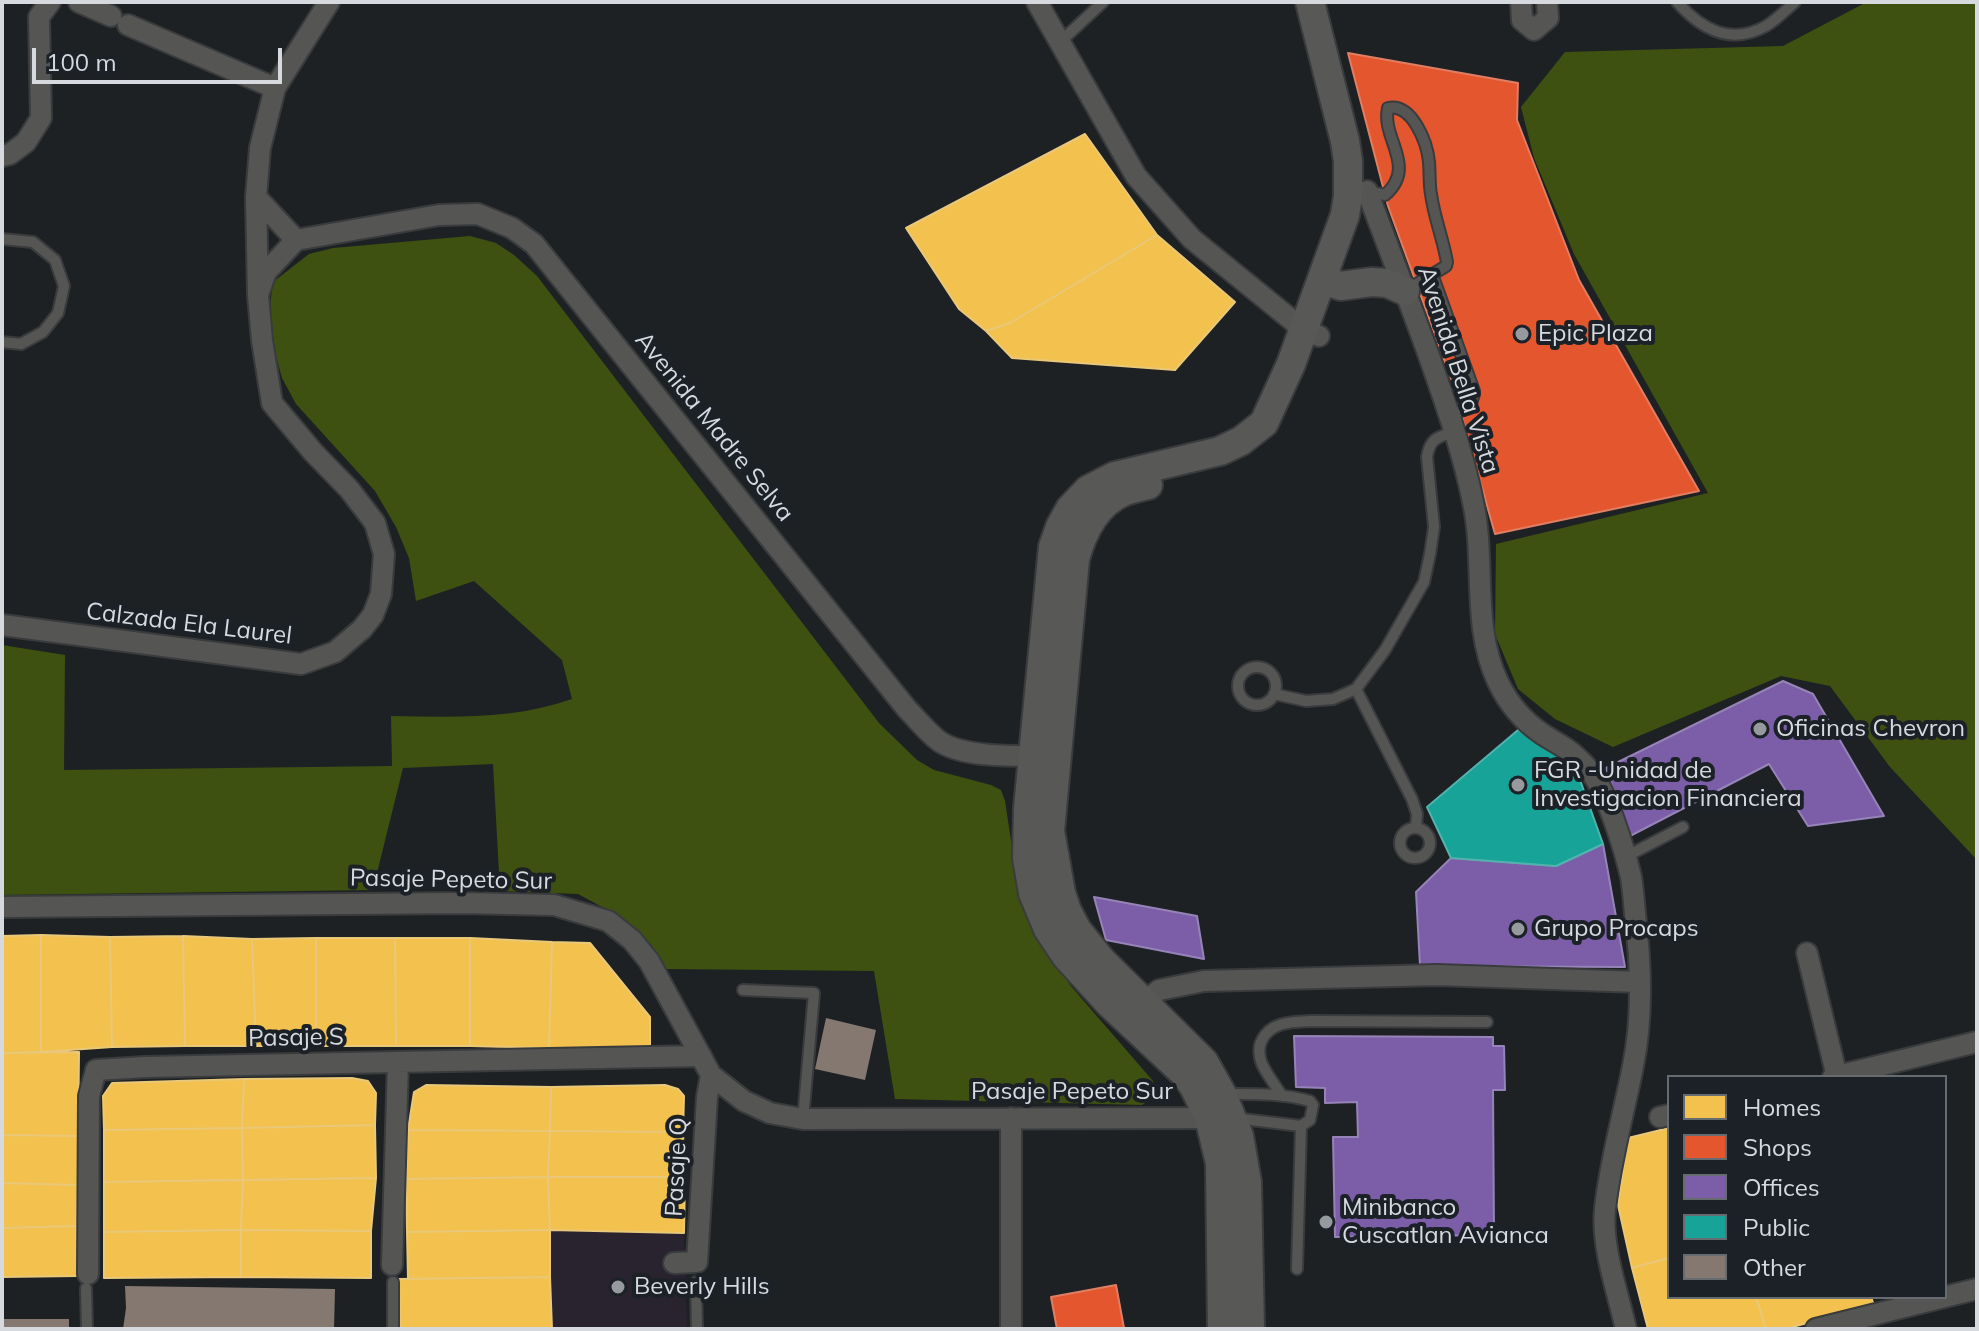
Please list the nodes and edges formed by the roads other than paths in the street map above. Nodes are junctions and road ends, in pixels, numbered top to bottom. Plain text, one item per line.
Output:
1 (50, 2) edge
2 (79, 2) edge
3 (329, 2) edge
4 (1037, 2) edge
5 (1103, 2) edge
6 (1310, 2) edge
7 (1328, 2) edge
8 (1521, 2) edge
9 (1547, 2) edge
10 (1677, 2) edge
11 (1795, 2) edge
12 (1060, 42) junction
13 (275, 88) junction
14 (5, 159) edge
15 (1367, 191) junction
16 (256, 197) junction
17 (2, 239) edge
18 (296, 240) junction
19 (1432, 274) junction
20 (1332, 283) junction
21 (1405, 291) junction
22 (258, 295) junction
23 (1312, 333) junction
24 (2, 342) edge
25 (1453, 423) junction
26 (2, 625) edge
27 (1356, 689) junction
28 (1274, 694) dead end
29 (1044, 756) junction
30 (1683, 827) dead end
31 (1416, 828) dead end
32 (1625, 857) junction
33 (2, 907) edge
34 (1807, 953) dead end
35 (1639, 982) junction
36 (743, 990) dead end
37 (1144, 1002) junction
38 (1487, 1022) dead end
39 (1977, 1042) edge
40 (701, 1056) junction
41 (398, 1062) junction
42 (711, 1075) junction
43 (1836, 1075) edge
44 (1844, 1075) edge
45 (1282, 1096) junction
46 (1221, 1110) junction
47 (1011, 1118) junction
48 (803, 1119) junction
49 (1301, 1126) junction
50 (674, 1263) dead end
51 (701, 1268) junction
52 (1297, 1269) dead end
53 (392, 1274) joint
54 (87, 1281) joint
55 (1977, 1289) edge
56 (1947, 1297) edge
57 (1940, 1299) edge
58 (1892, 1312) edge
59 (1621, 1323) edge
60 (87, 1329) edge
61 (393, 1329) edge
62 (697, 1329) edge
63 (1011, 1329) edge
64 (1222, 1329) edge
65 (1250, 1329) edge
66 (1816, 1329) edge

1 - 14 street
2 - 13 street
3 - 13 street
4 - 12 street
5 - 12 lane
6 - 20 street
7 - 15 street
8 - 9 street
10 - 11 lane
12 - 23 street
13 - 16 street
15 - 19 lane
15 - 20 street
15 - 21 street, Avenida Bella Vista
16 - 18 street
16 - 22 street, Calzada Ela Laurel
17 - 24 lane
18 - 22 street
18 - 29 street, Avenida Madre Selva
19 - 21 lane
19 - 25 lane
20 - 21 street
20 - 23 street
21 - 25 street, Avenida Bella Vista
22 - 26 street, Calzada Ela Laurel
23 - 29 street
25 - 27 lane
25 - 32 street, Avenida Bella Vista
27 - 28 lane
27 - 31 lane
29 - 37 street
29 - 46 street
30 - 32 lane
32 - 35 street, Avenida Bella Vista
33 - 40 street, Pasaje Pepeto Sur
34 - 43 street
35 - 37 street
35 - 59 street, Avenida Bella Vista
36 - 48 lane
37 - 46 street
38 - 45 lane
39 - 44 street
40 - 41 street, Pasaje S
40 - 42 street, Pasaje Pepeto Sur
41 - 53 street
41 - 54 street, Pasaje S
42 - 48 street, Pasaje Pepeto Sur
42 - 51 street, Pasaje Q
45 - 46 lane
45 - 49 lane
46 - 47 street, Pasaje Pepeto Sur
46 - 49 lane
46 - 64 street
46 - 65 street
47 - 48 street, Pasaje Pepeto Sur
47 - 63 street
49 - 52 lane
50 - 51 street
51 - 62 lane
53 - 61 lane
54 - 60 lane
55 - 56 street
57 - 58 street
58 - 66 street

